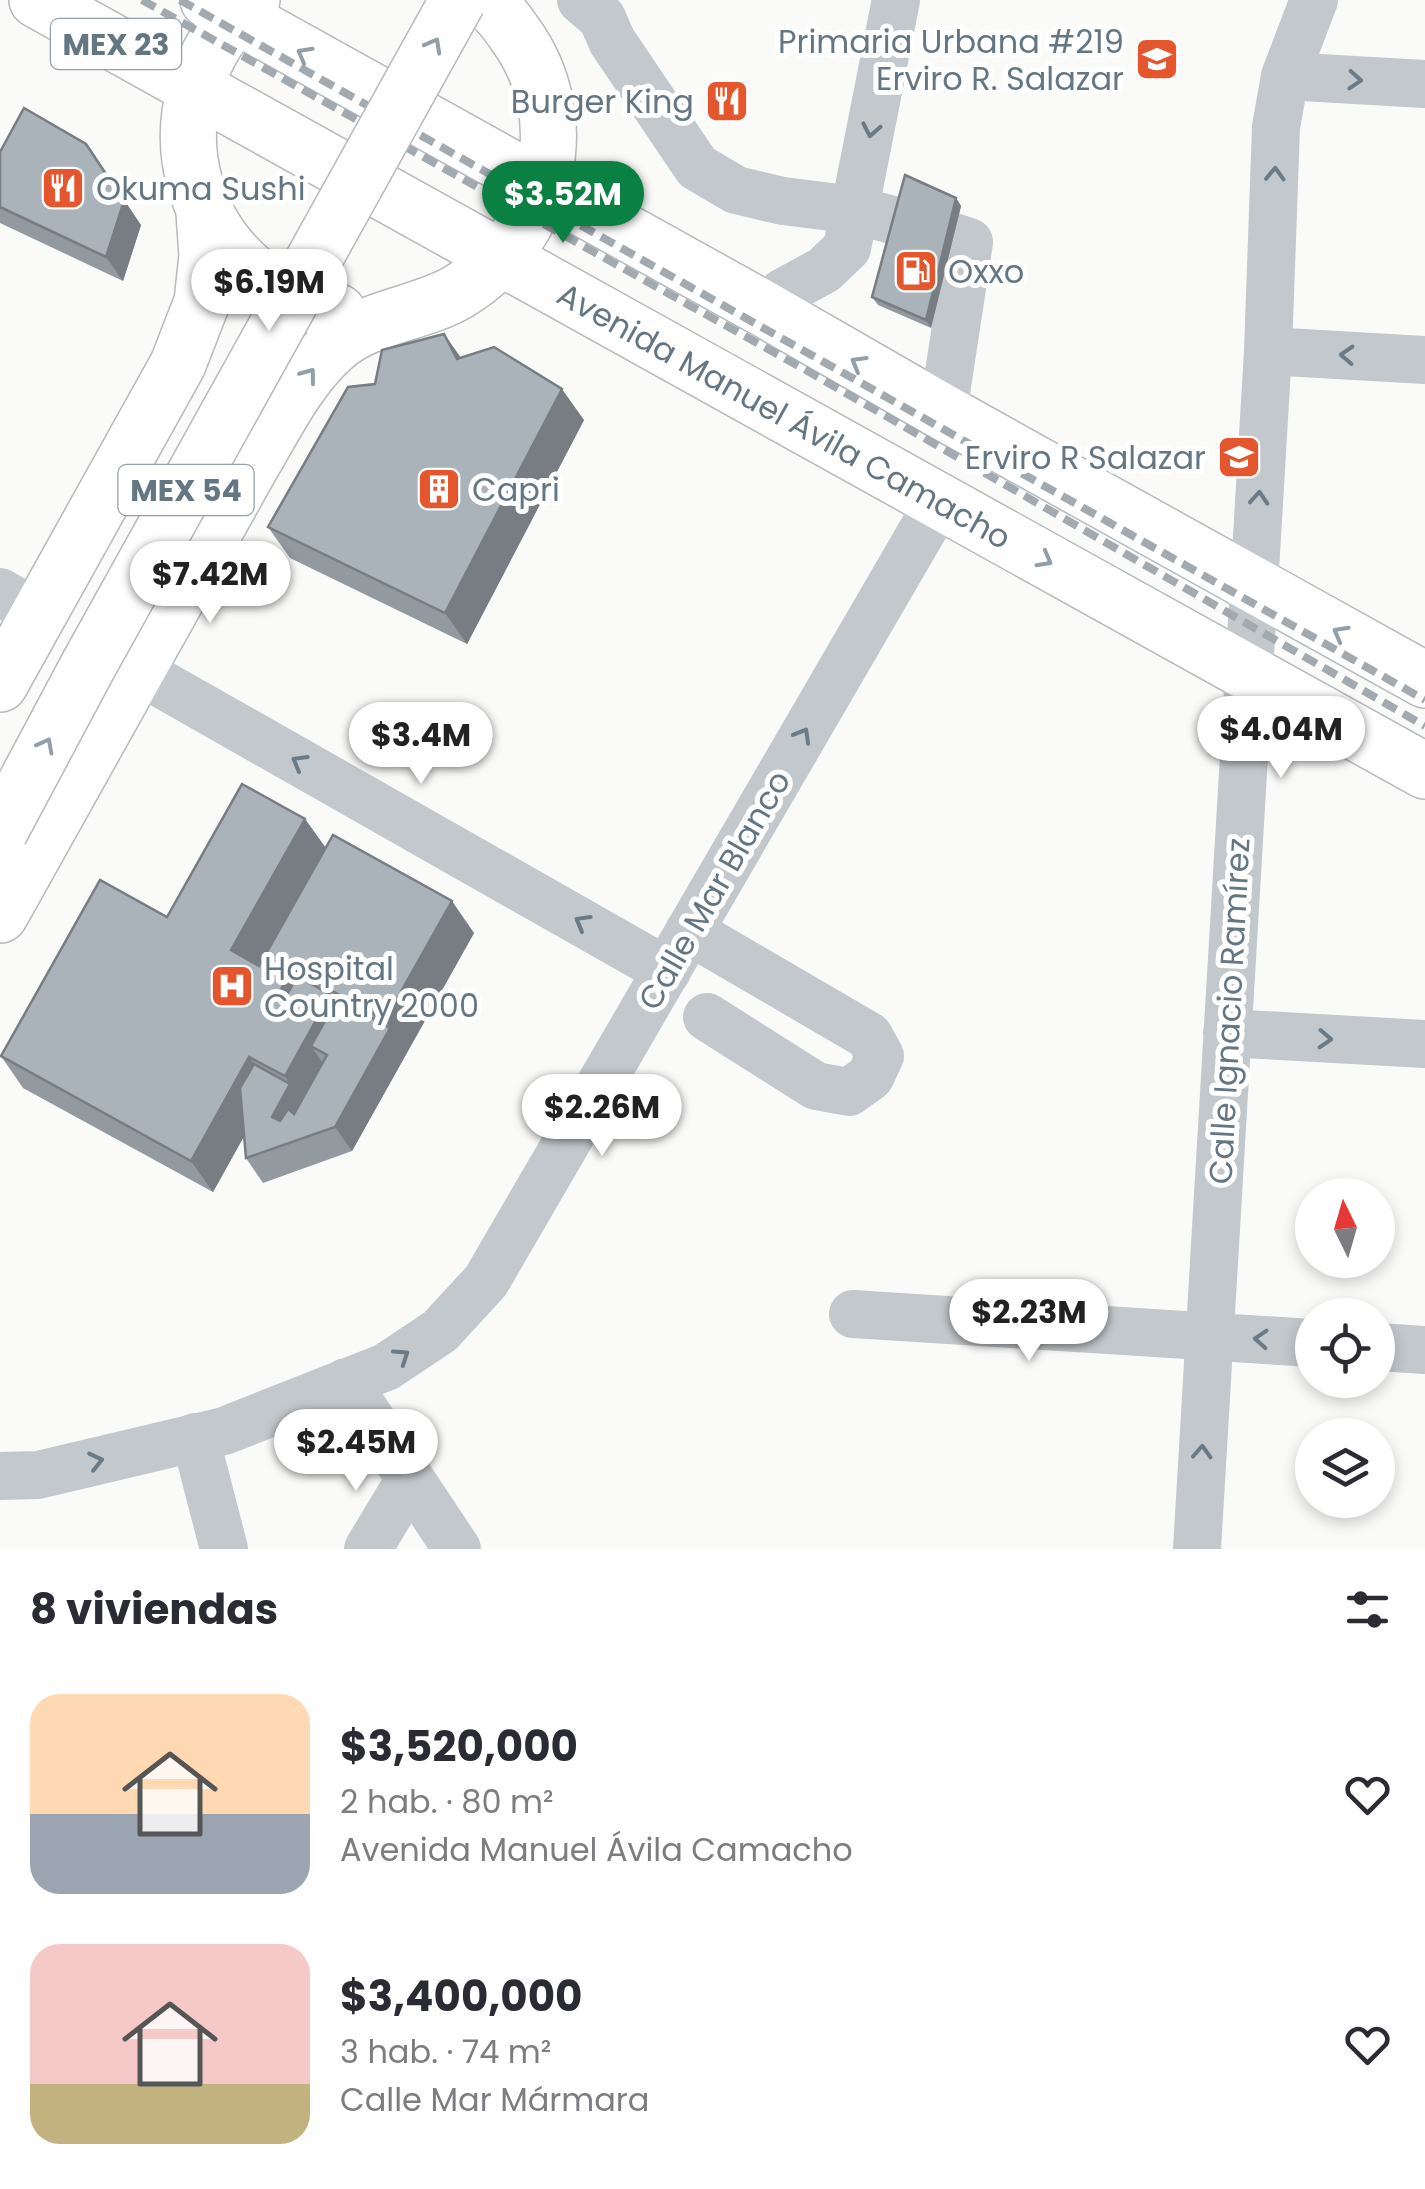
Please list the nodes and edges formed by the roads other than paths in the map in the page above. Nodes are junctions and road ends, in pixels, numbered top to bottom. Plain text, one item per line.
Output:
1 (37, 0) edge
2 (418, 0) edge
3 (458, 0) edge
4 (484, 0) edge
5 (534, 0) edge
6 (581, 0) edge
7 (896, 0) edge
8 (1314, 0) edge
9 (231, 5) edge
10 (530, 54) junction
11 (1285, 76) junction
12 (1425, 84) edge
13 (194, 88) junction
14 (542, 186) junction
15 (204, 212) junction
16 (878, 216) junction
17 (954, 237) dead end
18 (500, 259) junction
19 (766, 310) junction
20 (405, 312) junction
21 (1268, 351) junction
22 (1425, 360) edge
23 (943, 412) junction
24 (150, 416) junction
25 (251, 466) junction
26 (939, 502) junction
27 (1254, 584) junction
28 (19, 603) edge
29 (137, 670) junction
30 (1248, 673) junction
31 (1425, 680) edge
32 (0, 684) edge
33 (0, 751) edge
34 (1425, 771) edge
35 (0, 831) edge
36 (0, 915) edge
37 (678, 951) junction
38 (708, 1017) dead end
39 (1227, 1033) junction
40 (1425, 1044) edge
41 (853, 1314) dead end
42 (1209, 1336) junction
43 (1295, 1342) edge
44 (1395, 1348) edge
45 (1425, 1350) edge
46 (346, 1382) junction
47 (195, 1438) junction
48 (0, 1476) edge
49 (410, 1479) junction
50 (224, 1549) edge
51 (368, 1549) edge
52 (457, 1549) edge
53 (1197, 1549) edge

1 - 13 main road, Avenida Manuel Ávila Camacho / MEX 23
2 - 33 main road, MEX 54
35 -> 3 main road, MEX 54, bridge
4 - 10 main road, MEX 23
5 - 10 main road
6 - 16 street
7 -> 16 street
8 - 11 street, Calle Ignacio Ramírez
9 - 13 main road, MEX 23
14 -> 9 main road
10 - 14 main road, MEX 23
11 -> 12 street
21 -> 11 street, Calle Ignacio Ramírez
13 - 15 main road, MEX 23
13 - 18 main road, Avenida Manuel Ávila Camacho
14 - 18 main road, MEX 23
14 - 19 main road
15 - 20 main road, MEX 23
15 - 24 main road, MEX 23
16 - 19 street
17 - 23 street
18 - 20 main road, MEX 23
18 - 26 main road, Avenida Manuel Ávila Camacho
23 -> 19 main road
25 -> 20 main road, MEX 23
22 -> 21 street
27 -> 21 street, Calle Ignacio Ramírez
23 - 27 main road
24 - 25 main road
24 - 28 main road, MEX 23
25 - 29 main road, MEX 23
26 -> 30 main road, Avenida Manuel Ávila Camacho
37 -> 26 street, Calle Mar Blanco
27 - 30 street, Calle Ignacio Ramírez
31 -> 27 main road
28 - 32 main road, MEX 23
29 - 36 main road, MEX 23
37 -> 29 street
30 - 34 main road, Avenida Manuel Ávila Camacho
30 - 39 street, Calle Ignacio Ramírez
37 - 38 street
46 -> 37 street, Calle Mar Blanco
39 -> 40 street
39 - 42 street, Calle Ignacio Ramírez
41 - 42 street
43 -> 42 street
53 -> 42 street, Calle Ignacio Ramírez
44 - 45 street
46 - 47 street, Calle Mar Blanco
46 - 49 street
48 -> 47 street, Calle Mar Blanco
47 - 50 street
49 - 51 street
49 - 52 street

